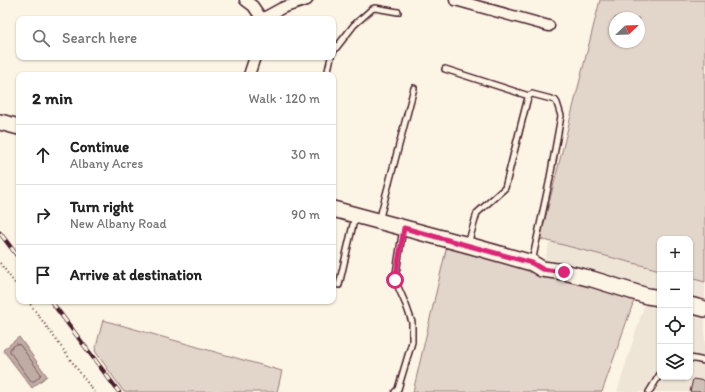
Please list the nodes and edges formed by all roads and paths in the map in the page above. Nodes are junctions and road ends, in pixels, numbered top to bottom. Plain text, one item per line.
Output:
1 (245, 0) edge
2 (307, 0) edge
3 (455, 0) edge
4 (398, 12) dead end
5 (260, 16) edge
6 (267, 16) edge
7 (549, 26) dead end
8 (336, 48) edge
9 (254, 60) edge
10 (330, 60) edge
11 (445, 69) dead end
12 (250, 72) edge
13 (328, 72) edge
14 (414, 88) dead end
15 (529, 96) junction
16 (0, 122) edge
17 (16, 126) edge
18 (336, 210) edge
19 (356, 215) junction
20 (379, 221) junction
21 (404, 228) junction
22 (468, 245) junction
23 (0, 263) edge
24 (532, 263) junction
25 (16, 285) edge
26 (338, 285) dead end
27 (657, 298) edge
28 (30, 304) edge
29 (693, 306) edge
30 (705, 309) edge
31 (693, 359) edge
32 (705, 361) edge
33 (657, 379) edge
34 (94, 392) edge
35 (395, 392) edge
36 (649, 392) edge

1 - 5 street
2 - 6 street
3 - 7 street
4 - 8 lane
9 - 12 street
10 - 13 lane
11 - 15 lane
14 - 20 lane
15 - 22 lane
15 - 24 lane
16 - 17 main road
18 - 19 main road
19 - 20 main road
19 - 26 lane
20 - 21 main road
21 - 22 main road
21 - 35 lane
22 - 24 main road
23 - 25 path
24 - 27 main road
28 - 34 path
29 - 30 main road
31 - 32 lane
33 - 36 lane

